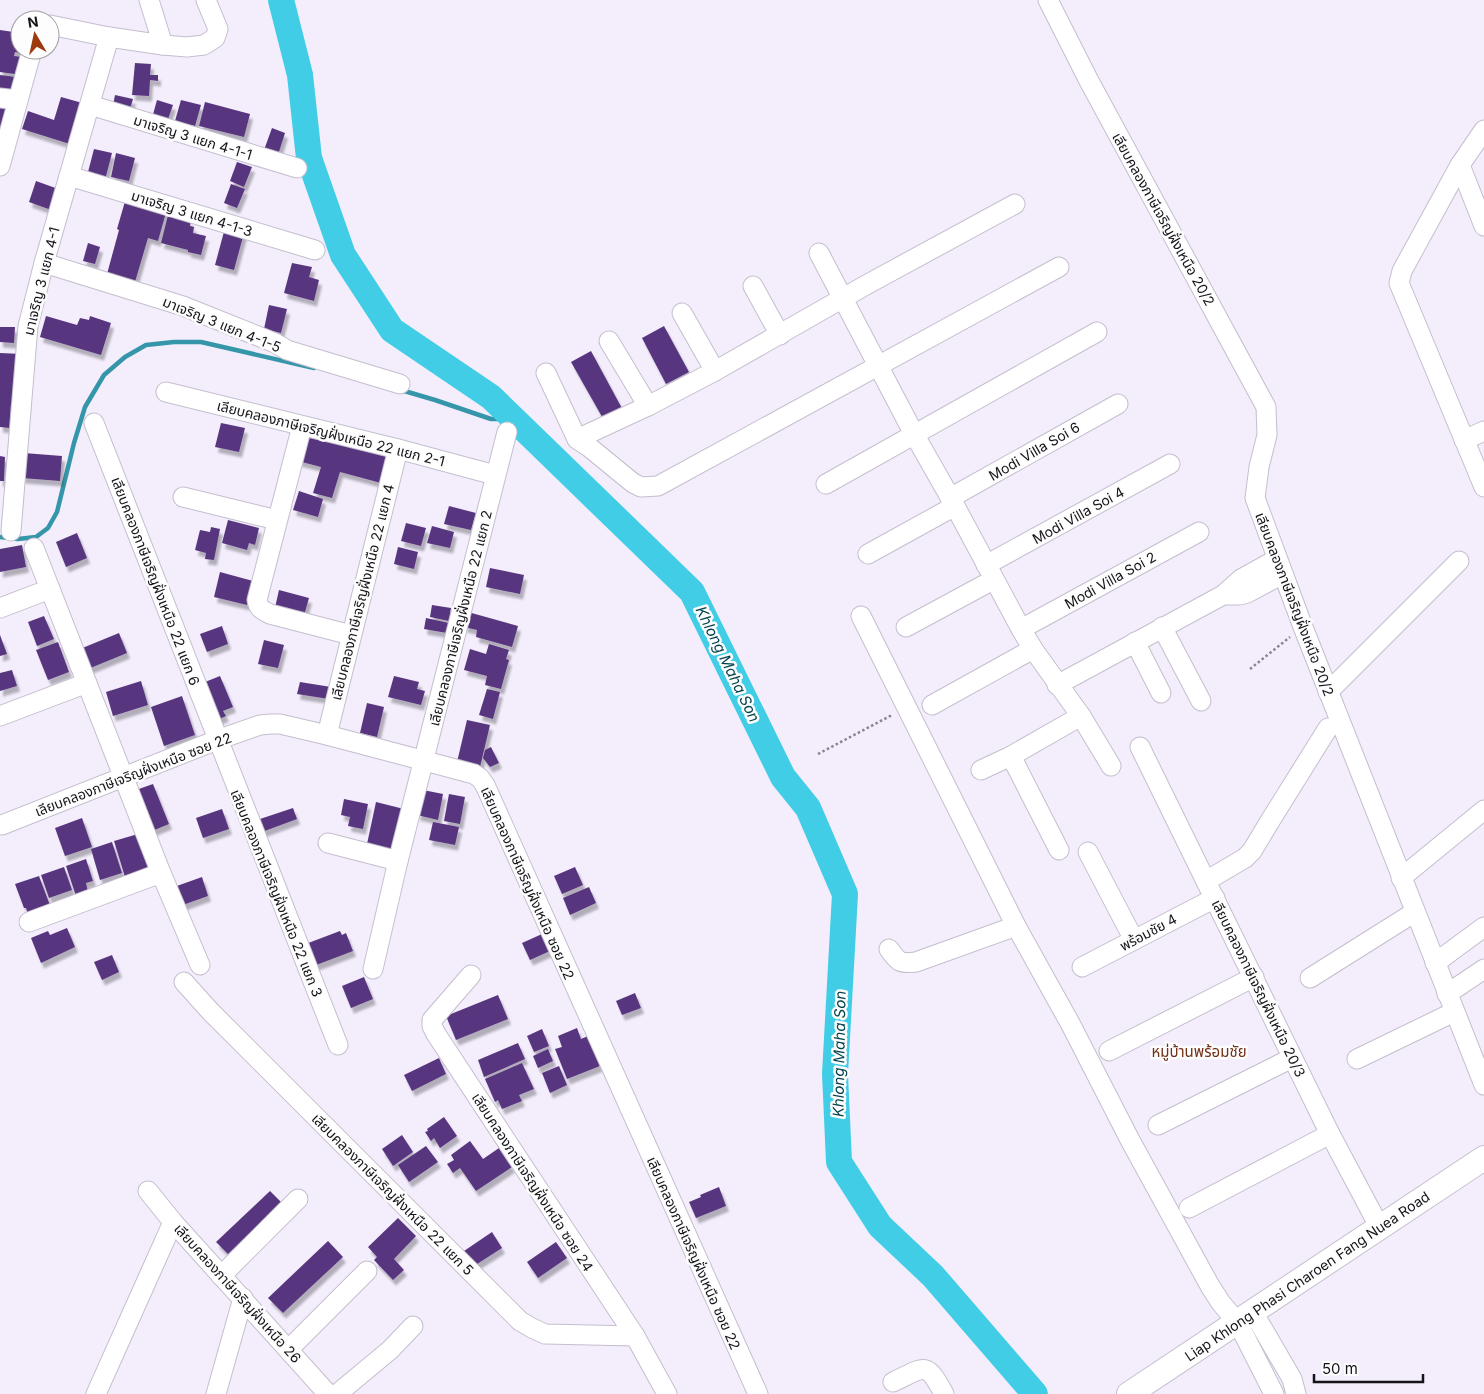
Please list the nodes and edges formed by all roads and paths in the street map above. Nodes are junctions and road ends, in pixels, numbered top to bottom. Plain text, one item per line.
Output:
1 (149, 0) edge
2 (206, 0) edge
3 (1048, 0) edge
4 (60, 27) edge
5 (109, 37) junction
6 (163, 45) junction
7 (27, 60) edge
8 (9, 99) edge
9 (90, 105) junction
10 (1484, 130) edge
11 (1460, 165) junction
12 (0, 166) edge
13 (297, 168) dead end
14 (69, 176) junction
15 (1016, 204) dead end
16 (1484, 226) edge
17 (316, 250) dead end
18 (819, 253) dead end
19 (44, 263) junction
20 (1059, 267) dead end
21 (753, 286) dead end
22 (844, 299) junction
23 (682, 313) dead end
24 (1097, 332) dead end
25 (780, 335) junction
26 (609, 341) dead end
27 (879, 366) junction
28 (715, 371) junction
29 (546, 373) dead end
30 (400, 384) dead end
31 (166, 392) dead end
32 (1118, 404) dead end
33 (648, 406) junction
34 (94, 423) dead end
35 (302, 426) junction
36 (507, 432) dead end
37 (1484, 432) edge
38 (914, 434) junction
39 (577, 439) junction
40 (1464, 440) junction
41 (398, 449) junction
42 (1170, 464) dead end
43 (495, 475) junction
44 (826, 484) dead end
45 (1484, 487) edge
46 (183, 497) dead end
47 (952, 502) junction
48 (276, 520) junction
49 (11, 531) dead end
50 (1199, 532) dead end
51 (34, 548) dead end
52 (868, 554) dead end
53 (1460, 561) dead end
54 (1280, 567) junction
55 (989, 572) junction
56 (50, 589) junction
57 (0, 608) edge
58 (861, 616) dead end
59 (906, 627) dead end
60 (1162, 627) junction
61 (1303, 627) junction
62 (1021, 629) junction
63 (351, 635) junction
64 (1135, 642) junction
65 (1033, 650) junction
66 (1250, 669) dead end
67 (86, 683) junction
68 (1057, 685) junction
69 (1328, 692) junction
70 (1161, 693) dead end
71 (1201, 701) dead end
72 (932, 705) dead end
73 (907, 707) junction
74 (0, 716) edge
75 (1081, 716) junction
76 (1328, 728) dead end
77 (327, 735) junction
78 (217, 740) junction
79 (1140, 747) dead end
80 (818, 754) dead end
81 (1011, 756) junction
82 (424, 760) junction
83 (1111, 766) dead end
84 (981, 770) dead end
85 (124, 777) junction
86 (1484, 810) edge
87 (2, 825) dead end
88 (328, 843) dead end
89 (1059, 850) dead end
90 (1088, 852) dead end
91 (398, 861) junction
92 (161, 873) junction
93 (1401, 878) junction
94 (1211, 890) junction
95 (1415, 912) junction
96 (29, 922) dead end
97 (1016, 926) junction
98 (1484, 927) edge
99 (1134, 940) junction
100 (889, 949) dead end
101 (1435, 962) junction
102 (200, 965) dead end
103 (1082, 967) dead end
104 (373, 969) dead end
105 (1484, 969) edge
106 (471, 974) dead end
107 (1254, 977) junction
108 (1310, 978) dead end
109 (184, 982) dead end
110 (1447, 994) junction
111 (1454, 1012) junction
112 (338, 1045) dead end
113 (1109, 1051) dead end
114 (1292, 1058) junction
115 (1358, 1060) dead end
116 (1484, 1086) edge
117 (1158, 1125) dead end
118 (1330, 1134) junction
119 (1484, 1158) edge
120 (148, 1191) dead end
121 (298, 1199) dead end
122 (1189, 1208) dead end
123 (173, 1222) junction
124 (1380, 1228) junction
125 (367, 1272) dead end
126 (221, 1276) junction
127 (242, 1298) junction
128 (1245, 1318) junction
129 (413, 1326) dead end
130 (635, 1336) junction
131 (289, 1349) junction
132 (893, 1382) dead end
133 (96, 1394) edge
134 (216, 1394) edge
135 (328, 1394) edge
136 (337, 1394) edge
137 (667, 1394) edge
138 (758, 1394) edge
139 (944, 1394) edge
140 (1129, 1394) edge
141 (1274, 1394) edge
142 (1296, 1394) edge

1 - 6 street
2 - 6 street
3 - 54 street, เลียบคลองภาษีเจริญฝั่งเหนือ 20/2
4 - 5 street
5 - 6 street
5 - 9 street, มาเจริญ 3 แยก 4-1
7 - 8 street
8 - 12 street
9 - 13 street, มาเจริญ 3 แยก 4-1-1
9 - 14 street, มาเจริญ 3 แยก 4-1
10 - 11 street
11 - 16 street
11 - 40 street
14 - 17 street, มาเจริญ 3 แยก 4-1-3
14 - 19 street, มาเจริญ 3 แยก 4-1
15 - 22 street
18 - 22 street
19 - 30 street, มาเจริญ 3 แยก 4-1-5
19 - 49 street, มาเจริญ 3 แยก 4-1
20 - 27 street
21 - 25 street
22 - 25 street
22 - 27 street
23 - 28 street
24 - 38 street
25 - 28 street
26 - 33 street
27 - 38 street
27 - 39 street
28 - 33 street
29 - 39 street
31 - 35 street, เลียบคลองภาษีเจริญฝั่งเหนือ 22 แยก 2-1
32 - 47 street, Modi Villa Soi 6
33 - 39 street
34 - 78 street, เลียบคลองภาษีเจริญฝั่งเหนือ 22 แยก 6
35 - 41 street, เลียบคลองภาษีเจริญฝั่งเหนือ 22 แยก 2-1
35 - 48 street
36 - 43 street, เลียบคลองภาษีเจริญฝั่งเหนือ 22 แยก 2
37 - 40 street
38 - 44 street
38 - 47 street
40 - 45 street
41 - 43 street, เลียบคลองภาษีเจริญฝั่งเหนือ 22 แยก 2-1
41 - 63 street, เลียบคลองภาษีเจริญฝั่งเหนือ 22 แยก 4
42 - 55 street, Modi Villa Soi 4
43 - 82 street, เลียบคลองภาษีเจริญฝั่งเหนือ 22 แยก 2
46 - 48 street
47 - 52 street, Modi Villa Soi 6
47 - 55 street
48 - 63 street
50 - 62 street, Modi Villa Soi 2
51 - 56 street
53 - 69 street
54 - 60 street
54 - 61 street, เลียบคลองภาษีเจริญฝั่งเหนือ 20/2
55 - 59 street, Modi Villa Soi 4
55 - 62 street
56 - 57 street
56 - 67 street
58 - 73 street
60 - 64 street
60 - 71 street
61 - 66 path
61 - 69 street, เลียบคลองภาษีเจริญฝั่งเหนือ 20/2
62 - 65 street
63 - 77 street, เลียบคลองภาษีเจริญฝั่งเหนือ 22 แยก 4
64 - 68 street
64 - 70 street
65 - 68 street
65 - 72 street
67 - 74 street
67 - 85 street
68 - 75 street
69 - 93 street, เลียบคลองภาษีเจริญฝั่งเหนือ 20/2
73 - 80 path
73 - 97 street
75 - 81 street
75 - 83 street
76 - 94 street, พร้อมชัย 4
77 - 78 street, เลียบคลองภาษีเจริญฝั่งเหนือ ซอย 22
77 - 82 street, เลียบคลองภาษีเจริญฝั่งเหนือ ซอย 22
78 - 85 street, เลียบคลองภาษีเจริญฝั่งเหนือ ซอย 22
78 - 112 street, เลียบคลองภาษีเจริญฝั่งเหนือ 22 แยก 3
79 - 94 street, เลียบคลองภาษีเจริญฝั่งเหนือ 20/3
81 - 84 street
81 - 89 street
82 - 91 street, เลียบคลองภาษีเจริญฝั่งเหนือ 22 แยก 2
82 - 138 street, เลียบคลองภาษีเจริญฝั่งเหนือ ซอย 22
85 - 87 street, เลียบคลองภาษีเจริญฝั่งเหนือ ซอย 22
85 - 92 street
86 - 93 street
88 - 91 street
90 - 99 street
91 - 104 street, เลียบคลองภาษีเจริญฝั่งเหนือ 22 แยก 2
92 - 96 street
92 - 102 street
93 - 95 street, เลียบคลองภาษีเจริญฝั่งเหนือ 20/2
94 - 99 street, พร้อมชัย 4
94 - 107 street, เลียบคลองภาษีเจริญฝั่งเหนือ 20/3
95 - 101 street, เลียบคลองภาษีเจริญฝั่งเหนือ 20/2
95 - 108 street
97 - 100 street
97 - 128 street
98 - 101 street
99 - 103 street, พร้อมชัย 4
101 - 110 street, เลียบคลองภาษีเจริญฝั่งเหนือ 20/2
105 - 110 street
106 - 130 street, เลียบคลองภาษีเจริญฝั่งเหนือ ซอย 24
107 - 113 street
107 - 114 street, เลียบคลองภาษีเจริญฝั่งเหนือ 20/3
109 - 130 street, เลียบคลองภาษีเจริญฝั่งเหนือ 22 แยก 5
110 - 111 street, เลียบคลองภาษีเจริญฝั่งเหนือ 20/2
111 - 115 street
111 - 116 street, เลียบคลองภาษีเจริญฝั่งเหนือ 20/2
114 - 117 street
114 - 118 street, เลียบคลองภาษีเจริญฝั่งเหนือ 20/3
118 - 122 street
118 - 124 street, เลียบคลองภาษีเจริญฝั่งเหนือ 20/3
119 - 124 main road, Liap Khlong Phasi Charoen Fang Nuea Road
120 - 123 street, เลียบคลองภาษีเจริญฝั่งเหนือ 26
121 - 126 street
123 - 126 street, เลียบคลองภาษีเจริญฝั่งเหนือ 26
123 - 133 street
124 - 128 main road, Liap Khlong Phasi Charoen Fang Nuea Road
125 - 131 street
126 - 127 street, เลียบคลองภาษีเจริญฝั่งเหนือ 26
127 - 131 street, เลียบคลองภาษีเจริญฝั่งเหนือ 26
127 - 134 street
128 - 140 main road, Liap Khlong Phasi Charoen Fang Nuea Road
128 - 141 street
128 - 142 street
129 - 136 street
130 - 137 street, เลียบคลองภาษีเจริญฝั่งเหนือ ซอย 24
131 - 135 street, เลียบคลองภาษีเจริญฝั่งเหนือ 26
132 - 139 street

